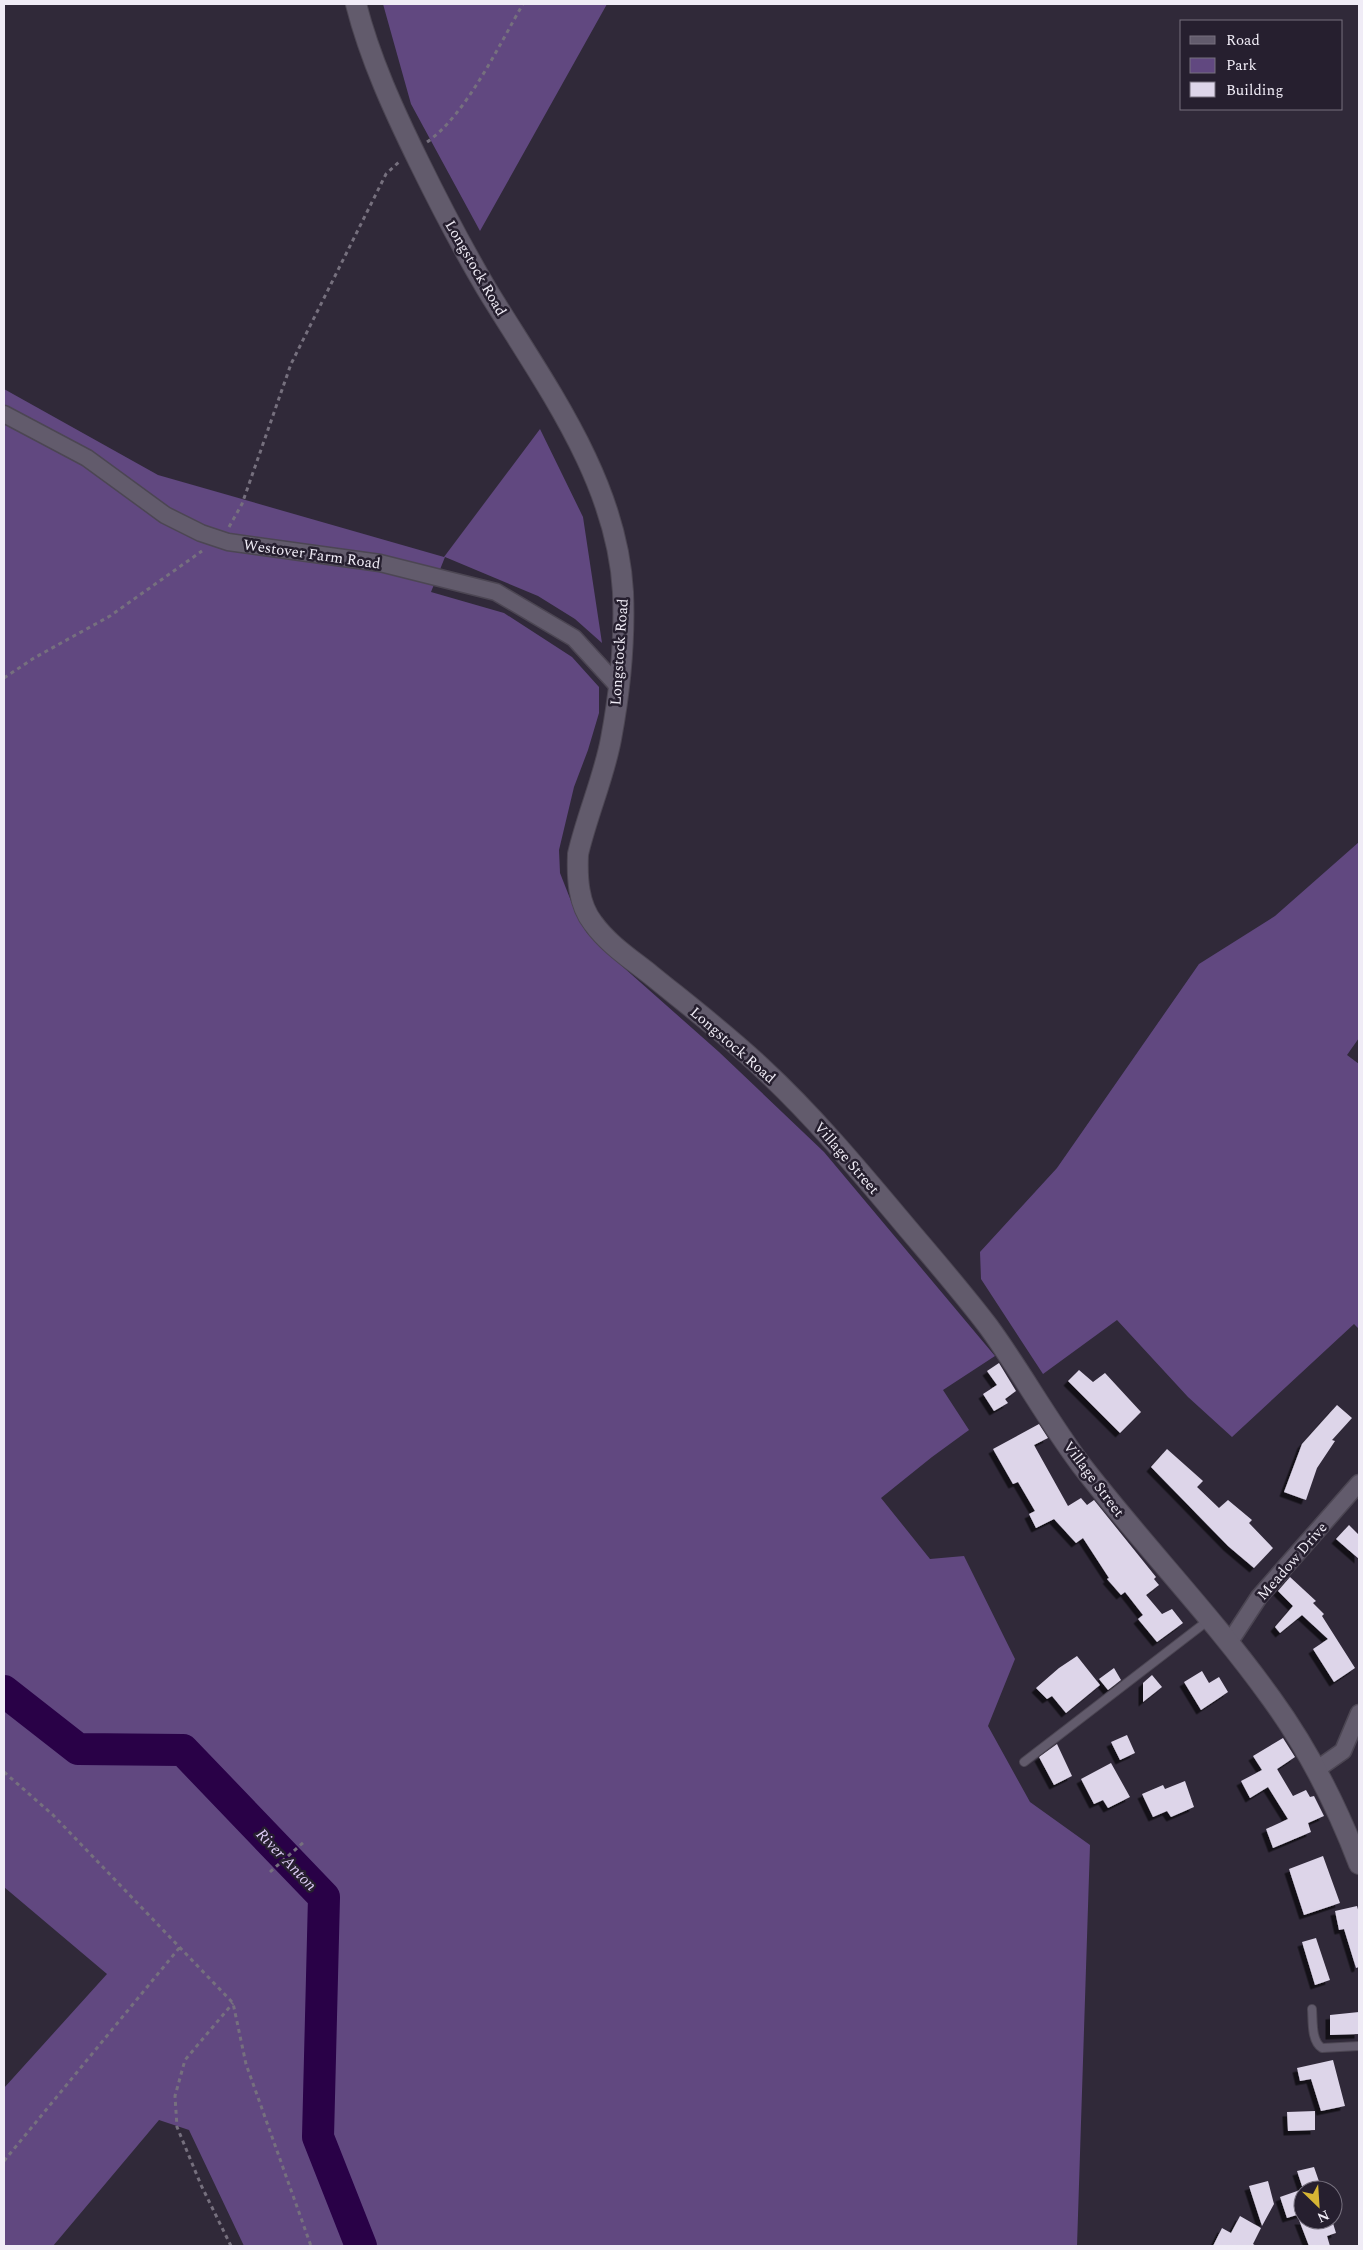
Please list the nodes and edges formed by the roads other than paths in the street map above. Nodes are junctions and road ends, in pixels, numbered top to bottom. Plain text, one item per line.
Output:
1 (356, 4) edge
2 (4, 414) edge
3 (618, 686) junction
4 (804, 1109) joint
5 (1359, 1483) edge
6 (1210, 1620) junction
7 (1230, 1643) junction
8 (1359, 1713) edge
9 (1024, 1762) dead end
10 (1316, 1770) junction
11 (1359, 1864) edge
12 (1312, 2009) dead end
13 (1359, 2046) edge

1 - 3 street, Longstock Road
2 - 3 street, Westover Farm Road
3 - 4 street, Longstock Road
4 - 6 street, Village Street
5 - 7 street, Meadow Drive
6 - 7 street, Village Street
6 - 9 lane
7 - 10 street, Village Street
8 - 10 street
10 - 11 street, Village Street
12 - 13 lane

